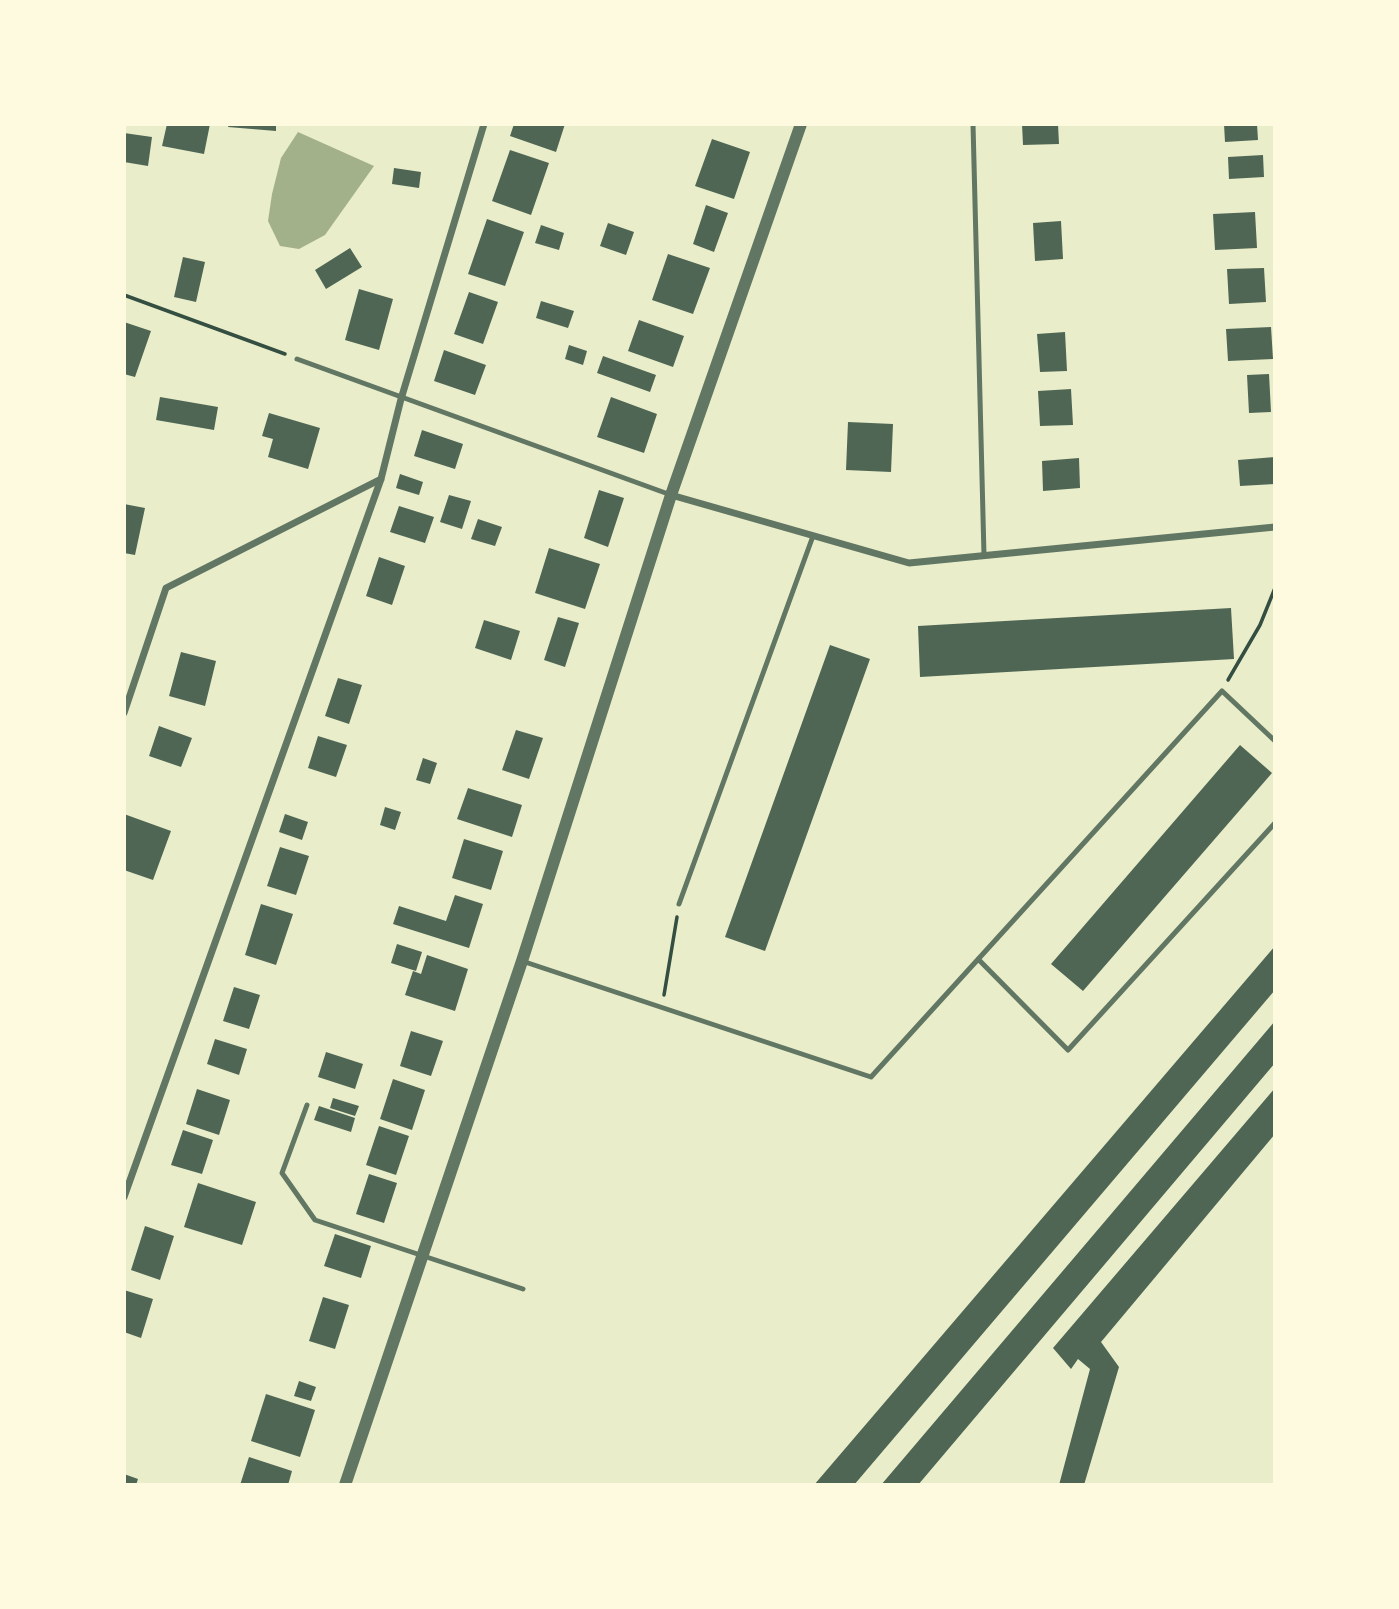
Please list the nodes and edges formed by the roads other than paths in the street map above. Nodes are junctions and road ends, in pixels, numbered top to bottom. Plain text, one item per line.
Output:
1 (484, 124) edge
2 (801, 124) edge
3 (973, 124) edge
4 (296, 359) road end
5 (401, 399) junction
6 (381, 479) junction
7 (671, 495) junction
8 (1275, 527) edge
9 (813, 536) junction
10 (984, 555) junction
11 (124, 713) edge
12 (1275, 740) edge
13 (1275, 822) edge
14 (679, 904) road end
15 (978, 959) junction
16 (522, 961) junction
17 (307, 1105) dead end
18 (124, 1197) edge
19 (419, 1257) junction
20 (523, 1289) dead end
21 (345, 1485) edge

1 - 5 street
2 - 7 street
3 - 10 lane
4 - 5 lane
5 - 6 street
5 - 7 lane
6 - 11 street
6 - 18 street
7 - 9 street
7 - 16 street
8 - 10 street
9 - 10 street
9 - 14 lane
12 - 15 lane
13 - 15 lane
15 - 16 lane
16 - 19 street
17 - 19 lane
19 - 20 lane
19 - 21 street

